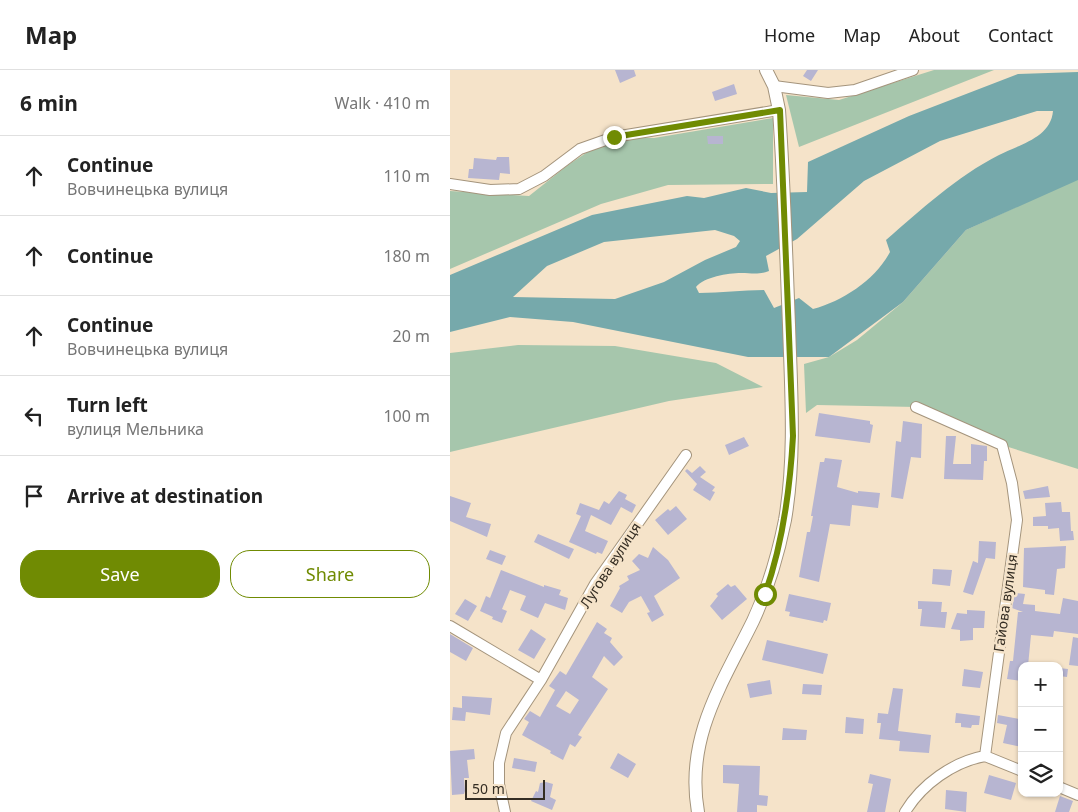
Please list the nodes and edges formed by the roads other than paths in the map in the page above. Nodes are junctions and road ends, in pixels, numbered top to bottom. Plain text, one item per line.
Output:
1 (766, 70) edge
2 (914, 70) edge
3 (774, 86) junction
4 (780, 110) junction
5 (450, 184) edge
6 (916, 407) dead end
7 (686, 455) dead end
8 (450, 626) edge
9 (541, 680) junction
10 (985, 756) junction
11 (1018, 769) edge
12 (1063, 788) edge
13 (1078, 794) edge
14 (505, 812) edge
15 (698, 812) edge
16 (906, 812) edge

1 - 3 street
2 - 3 street
3 - 4 street
4 - 5 street
4 - 15 street
6 - 10 street, Гайова вулиця
7 - 9 street, Лугова вулиця
8 - 9 street
9 - 14 street, Лугова вулиця
10 - 11 street
10 - 16 street
12 - 13 street

